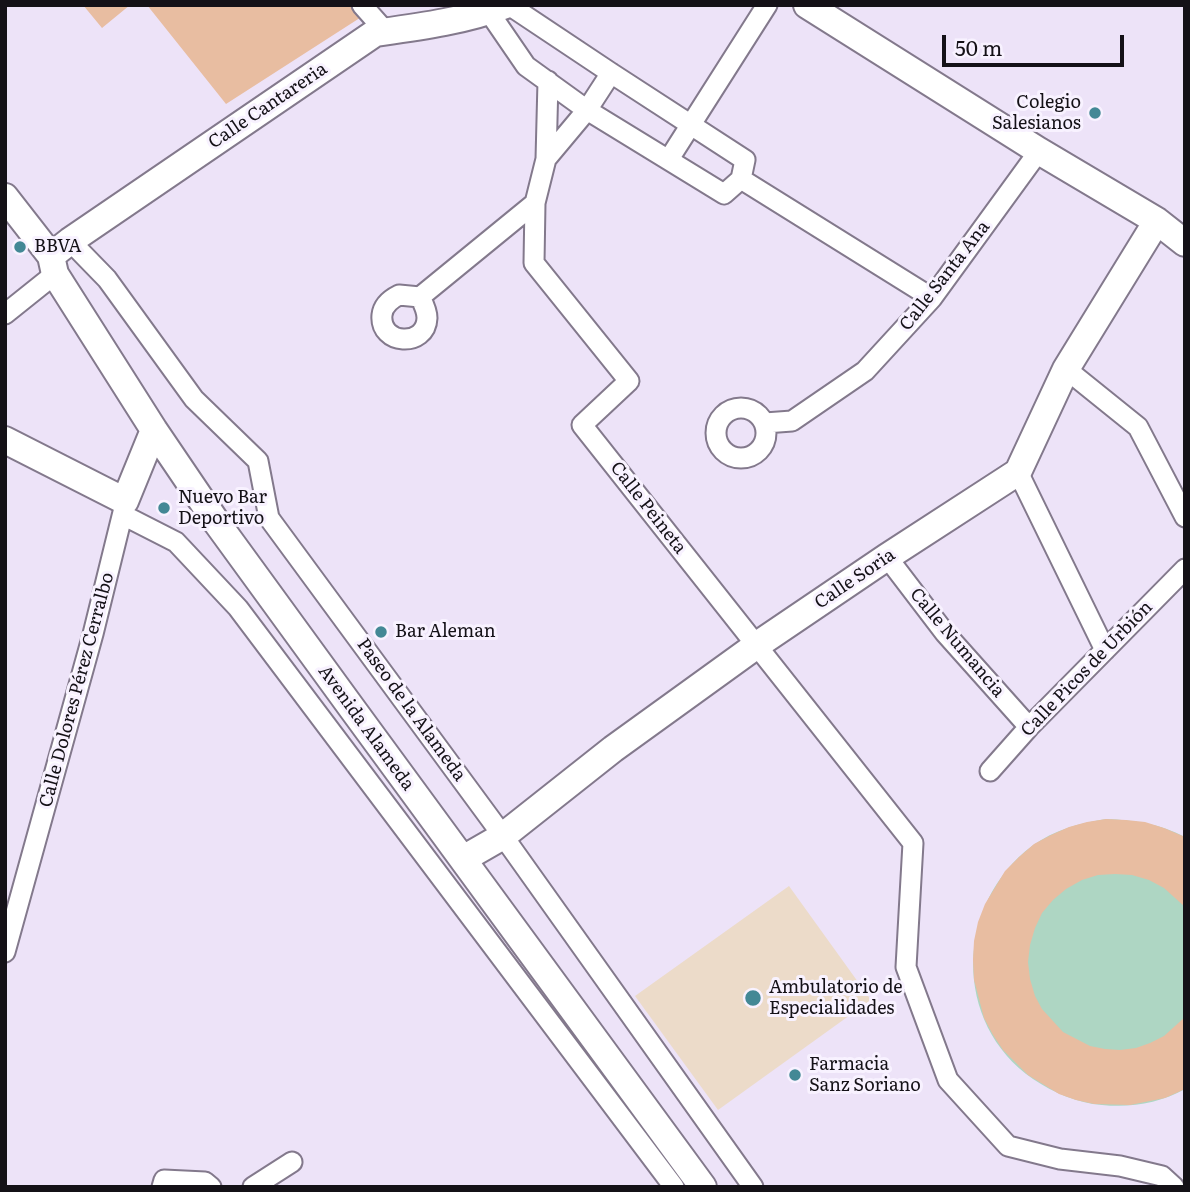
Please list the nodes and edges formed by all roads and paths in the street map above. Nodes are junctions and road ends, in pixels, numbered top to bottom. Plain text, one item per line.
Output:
1 (362, 5) edge
2 (766, 5) edge
3 (807, 5) edge
4 (501, 7) edge
5 (386, 32) junction
6 (611, 73) junction
7 (548, 82) junction
8 (587, 110) junction
9 (691, 124) junction
10 (1039, 151) junction
11 (546, 159) junction
12 (669, 159) junction
13 (741, 178) junction
14 (5, 197) edge
15 (535, 202) junction
16 (1157, 221) junction
17 (1185, 243) edge
18 (59, 257) junction
19 (420, 297) dead end
20 (932, 298) junction
21 (5, 314) edge
22 (1066, 369) junction
23 (765, 423) dead end
24 (154, 430) junction
25 (5, 440) edge
26 (1018, 472) junction
27 (124, 508) junction
28 (1185, 517) edge
29 (887, 557) junction
30 (1185, 569) edge
31 (757, 645) junction
32 (1105, 650) junction
33 (1029, 727) junction
34 (990, 771) dead end
35 (503, 836) junction
36 (463, 859) junction
37 (6, 947) edge
38 (292, 1162) dead end
39 (162, 1187) edge
40 (211, 1187) edge
41 (253, 1187) edge
42 (674, 1187) edge
43 (704, 1187) edge
44 (754, 1187) edge
45 (1174, 1187) edge

1 - 5 street
2 - 9 street
3 - 10 street
4 - 5 street, Calle Cantareria
4 - 6 street
4 - 7 street
5 - 18 street, Calle Cantareria
6 - 8 street
6 - 9 street
7 - 8 street
7 - 11 street
8 - 11 street
8 - 12 street
9 - 12 street
9 - 13 street
10 - 16 street
10 - 20 street, Calle Santa Ana
11 - 15 street, Calle Peineta
12 - 13 street
13 - 20 street
14 - 18 street, Avenida Alameda
15 - 19 street
15 - 31 street, Calle Peineta
16 - 17 street
16 - 22 street
18 - 21 street
18 - 24 street, Avenida Alameda
18 - 35 street, Paseo de la Alameda
20 - 23 street, Calle Santa Ana
22 - 26 street
22 - 28 street
24 - 27 street, Calle Dolores Pérez Cerralbo
24 - 36 street, Avenida Alameda
25 - 27 street
26 - 29 street, Calle Soria
26 - 32 street
27 - 37 street, Calle Dolores Pérez Cerralbo
27 - 42 street
29 - 31 street, Calle Soria
29 - 33 street, Calle Numancia
30 - 32 street, Calle Picos de Urbión
31 - 35 street, Calle Soria
31 - 45 street, Calle Peineta
32 - 33 street, Calle Picos de Urbión
33 - 34 street, Calle Picos de Urbión
35 - 36 street, Calle Soria
35 - 44 street, Paseo de la Alameda
36 - 43 street, Avenida Alameda
38 - 41 street
39 - 40 street

